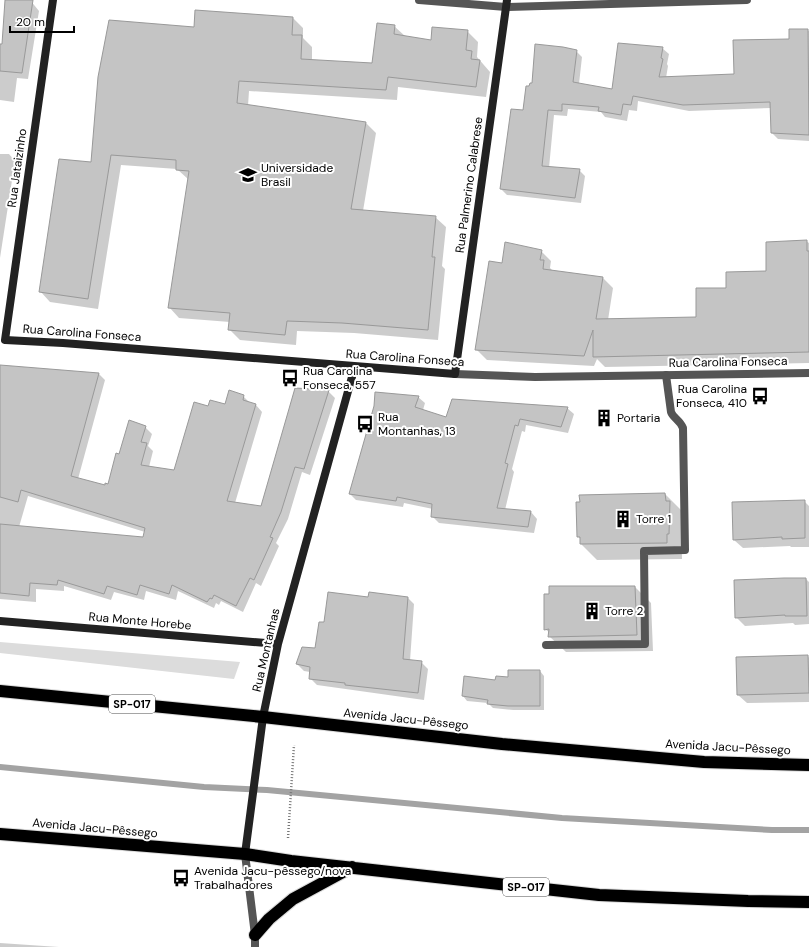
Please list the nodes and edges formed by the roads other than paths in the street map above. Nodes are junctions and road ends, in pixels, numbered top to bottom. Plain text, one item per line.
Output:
1 (53, 0) edge
2 (419, 0) edge
3 (747, 0) edge
4 (506, 3) edge
5 (2, 340) edge
6 (355, 366) junction
7 (809, 373) edge
8 (455, 374) junction
9 (666, 375) junction
10 (0, 621) edge
11 (278, 644) junction
12 (546, 645) dead end
13 (0, 691) edge
14 (263, 717) junction
15 (809, 765) edge
16 (0, 834) edge
17 (245, 854) junction
18 (352, 867) junction
19 (809, 902) edge
20 (255, 941) edge

1 - 5 street, Rua Jataizinho
2 - 4 street
3 - 4 street
4 - 8 street, Rua Palmerino Calabrese
5 - 6 street, Rua Carolina Fonseca
6 - 8 street, Rua Carolina Fonseca
6 - 11 street, Rua Montanhas
7 - 9 street, Rua Carolina Fonseca
8 - 9 street, Rua Carolina Fonseca
9 - 12 street
10 - 11 street, Rua Monte Horebe
11 - 14 street, Rua Montanhas
13 - 14 highway, Avenida Jacu-Pêssego / SP-017
14 - 15 highway, Avenida Jacu-Pêssego / SP-017
14 - 17 street, Rua Montanhas
16 - 17 highway, Avenida Jacu-Pêssego / SP-017
17 - 18 highway, Avenida Jacu-Pêssego / SP-017
17 - 20 street, Rua Montanhas
18 - 19 highway, Avenida Jacu-Pêssego / SP-017
18 - 20 highway

